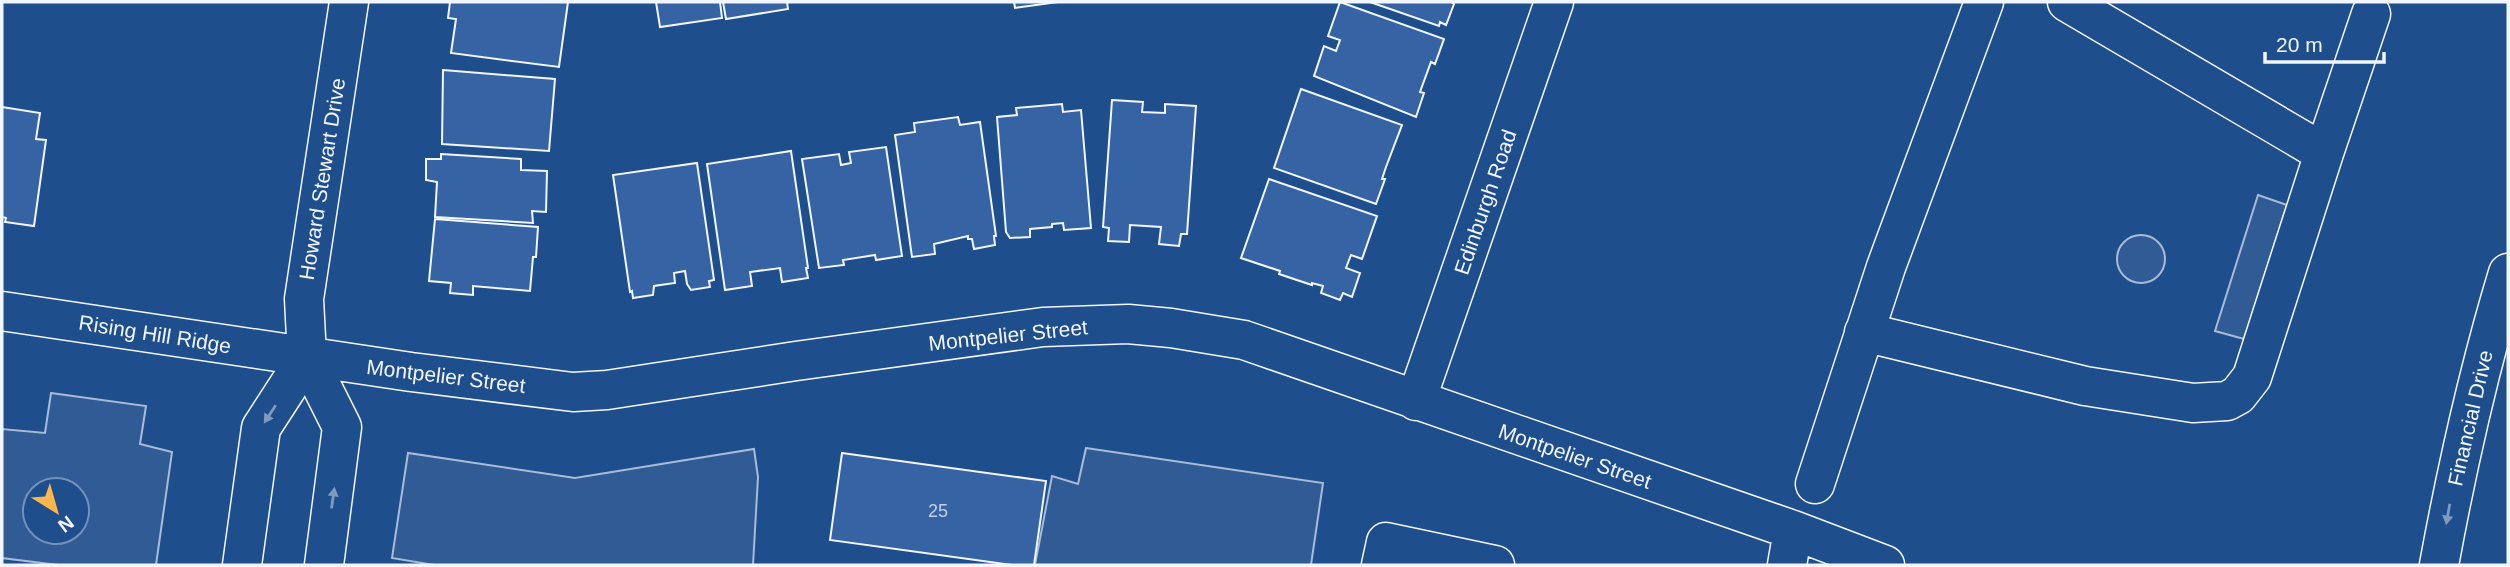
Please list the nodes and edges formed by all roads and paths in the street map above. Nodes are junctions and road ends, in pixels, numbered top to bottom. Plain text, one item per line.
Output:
1 (349, 2) edge
2 (1554, 2) edge
3 (1984, 2) edge
4 (2067, 2) edge
5 (2371, 14) dead end
6 (2324, 153) junction
7 (2508, 273) edge
8 (2, 311) edge
9 (1864, 332) junction
10 (307, 357) junction
11 (1416, 401) junction
12 (1815, 484) dead end
13 (1790, 548) edge
14 (242, 565) edge
15 (324, 565) edge
16 (1381, 565) edge
17 (1495, 565) edge
18 (1885, 565) edge
19 (2439, 565) edge

1 - 10 street, Howard Stewart Drive
2 - 11 street, Edinburgh Road
3 - 9 street
4 - 6 street
5 - 6 street
6 - 9 street
7 -> 19 street, Financial Drive
8 - 10 street, Rising Hill Ridge
9 - 12 street
10 - 11 street, Montpelier Street
10 -> 14 street
15 -> 10 street, Howard Stewart Drive
11 - 13 street, Montpelier Street
13 - 18 street, Montpelier Street
16 - 17 street

